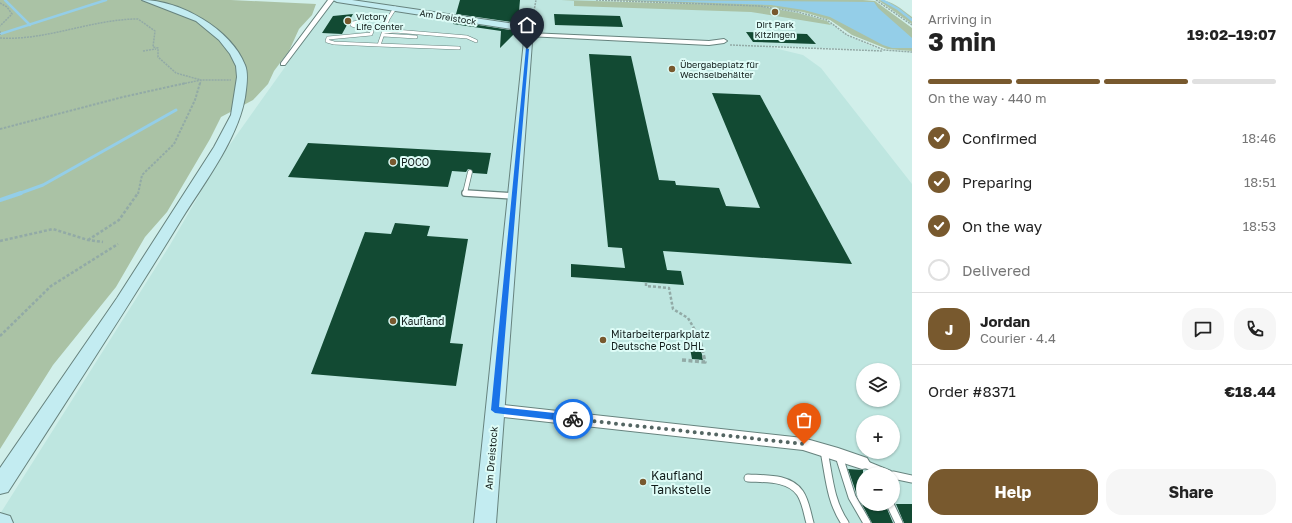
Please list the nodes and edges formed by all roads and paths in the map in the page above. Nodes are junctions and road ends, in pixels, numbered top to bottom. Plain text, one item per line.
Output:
1 (146, 0) edge
2 (331, 0) edge
3 (337, 0) edge
4 (536, 0) edge
5 (596, 0) edge
6 (876, 0) edge
7 (0, 3) edge
8 (391, 14) junction
9 (142, 19) dead end
10 (142, 23) junction
11 (912, 25) edge
12 (0, 26) edge
13 (530, 29) junction
14 (0, 31) edge
15 (384, 34) junction
16 (0, 36) edge
17 (416, 37) dead end
18 (476, 41) dead end
19 (724, 41) dead end
20 (709, 44) junction
21 (379, 46) junction
22 (158, 48) junction
23 (459, 48) dead end
24 (143, 51) dead end
25 (892, 51) junction
26 (912, 52) edge
27 (283, 64) dead end
28 (201, 80) junction
29 (242, 80) junction
30 (0, 129) edge
31 (470, 172) dead end
32 (514, 196) junction
33 (88, 240) junction
34 (0, 241) edge
35 (103, 242) dead end
36 (118, 244) dead end
37 (646, 283) dead end
38 (0, 336) edge
39 (682, 360) dead end
40 (495, 410) junction
41 (831, 452) junction
42 (866, 464) junction
43 (868, 467) edge
44 (873, 467) edge
45 (900, 476) edge
46 (748, 478) dead end
47 (912, 479) edge
48 (0, 485) edge
49 (893, 511) edge
50 (485, 523) edge
51 (810, 523) edge
52 (845, 523) edge
53 (867, 523) edge
54 (899, 523) edge

1 - 29 street
2 - 27 street
3 - 8 street, Am Dreistock
4 - 13 path
5 - 25 path
6 - 11 path
7 - 12 path
8 - 13 street, Am Dreistock
8 - 15 lane
8 - 21 lane
9 - 10 path
10 - 16 path
10 - 22 path
13 - 20 street, Am Dreistock
13 - 32 street, Am Dreistock
14 - 16 path
15 - 17 lane
15 - 18 lane
15 - 21 lane
19 - 20 street, Am Dreistock
20 - 25 path
21 - 23 lane
22 - 24 path
22 - 28 path
25 - 26 path
28 - 29 path
28 - 30 path
28 - 33 path
29 - 48 street
31 - 32 lane
32 - 40 street, Am Dreistock
33 - 34 path
33 - 35 path
36 - 38 path
37 - 39 path
40 - 41 street
40 - 50 street, Am Dreistock
41 - 42 street
41 - 52 lane
41 - 53 lane
42 - 43 lane
42 - 44 lane
45 - 47 lane
46 - 51 lane
49 - 54 lane

